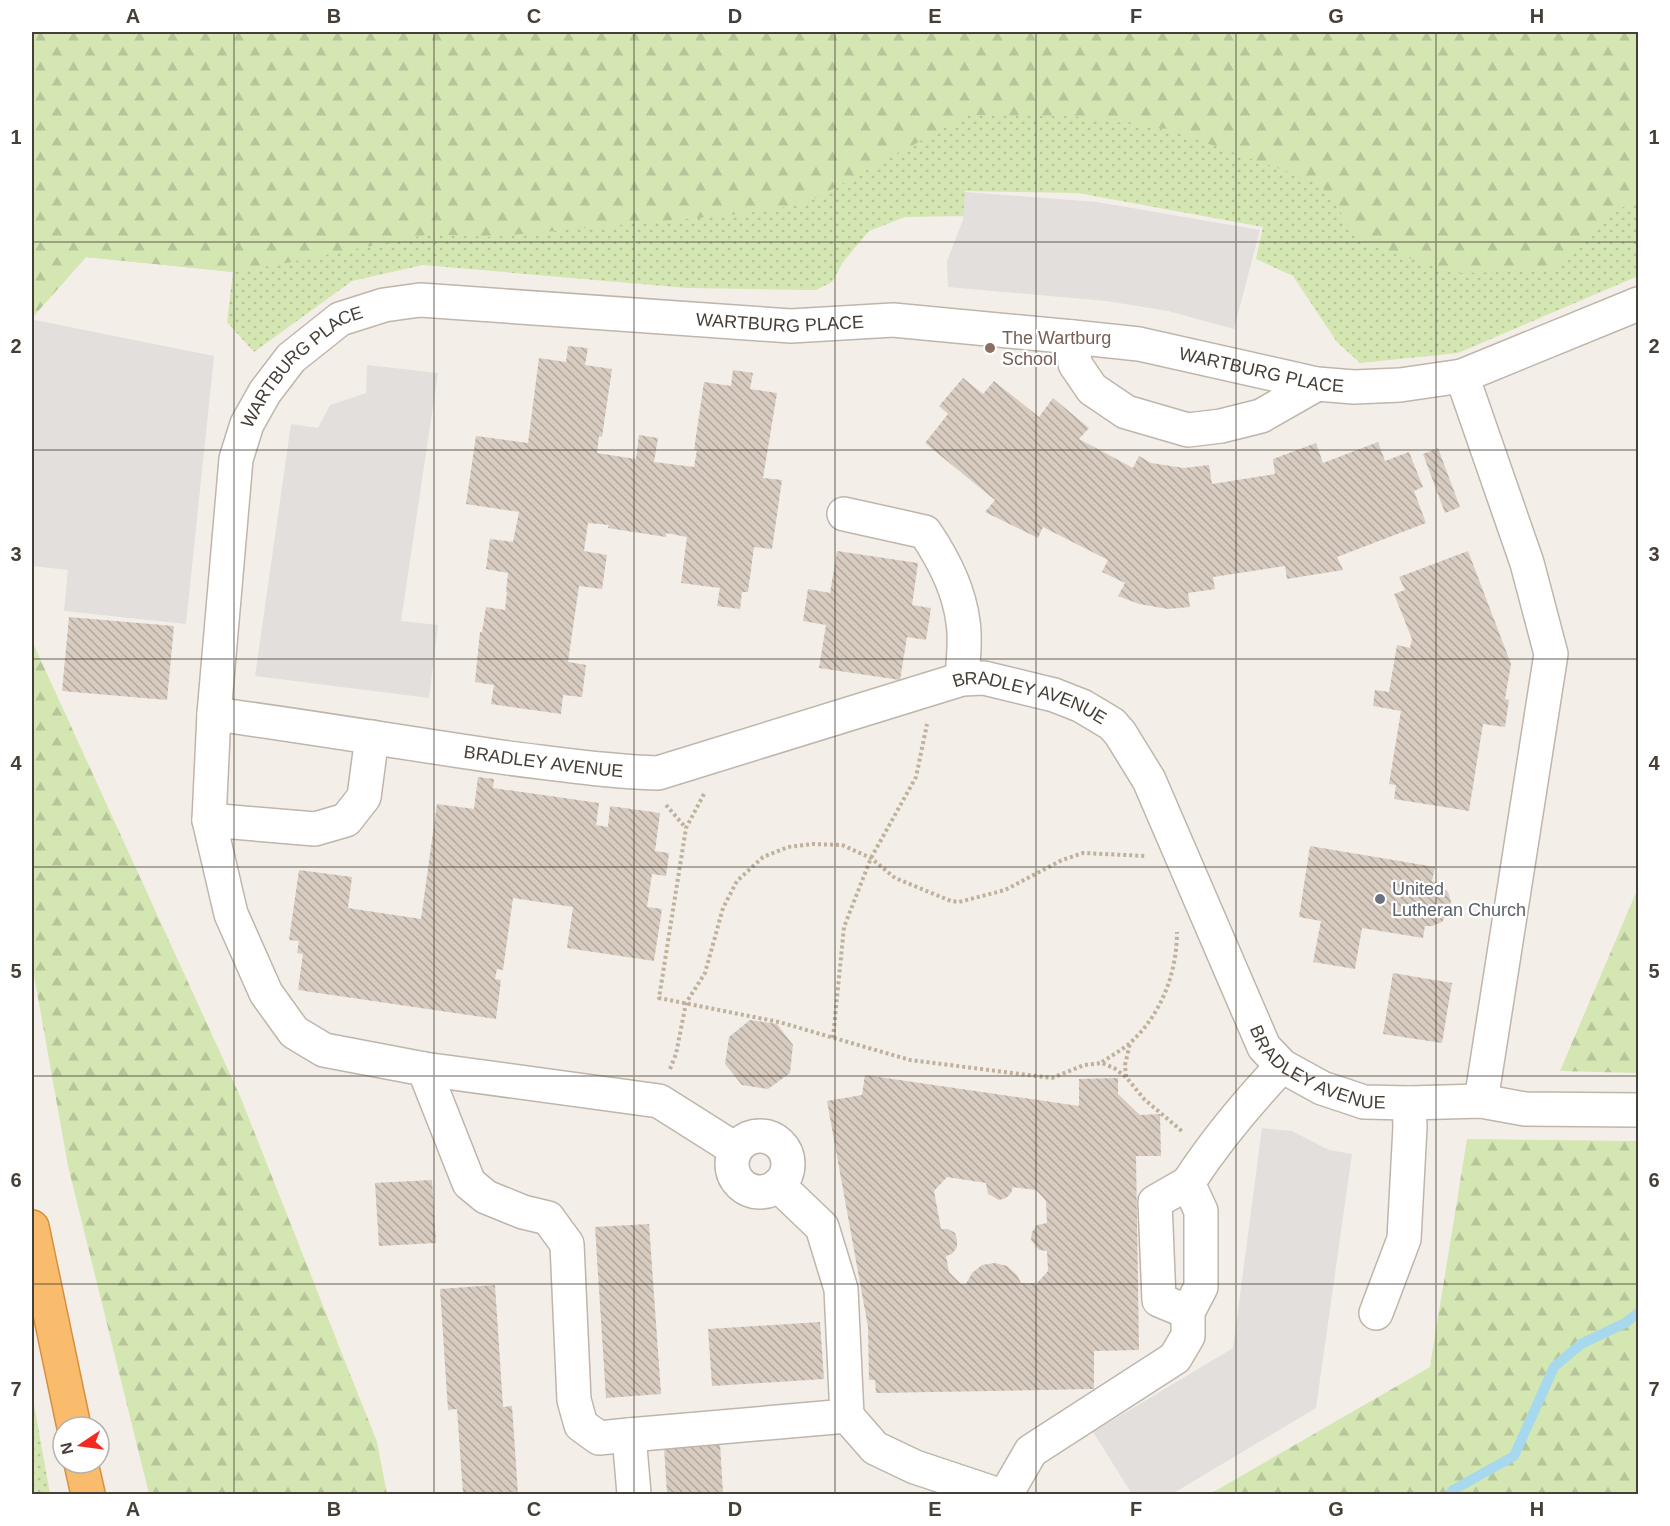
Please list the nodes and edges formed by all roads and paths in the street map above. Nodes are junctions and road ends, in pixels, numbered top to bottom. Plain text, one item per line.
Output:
1 (1638, 304) edge
2 (1073, 337) junction
3 (1462, 376) junction
4 (1317, 384) junction
5 (844, 514) dead end
6 (962, 679) junction
7 (214, 714) junction
8 (928, 722) dead end
9 (372, 736) junction
10 (708, 787) dead end
11 (663, 802) dead end
12 (209, 820) junction
13 (686, 828) junction
14 (1149, 850) dead end
15 (871, 858) junction
16 (1177, 926) dead end
17 (686, 1003) junction
18 (833, 1038) junction
19 (1130, 1043) junction
20 (676, 1054) dead end
21 (1102, 1063) junction
22 (1282, 1066) junction
23 (424, 1069) junction
24 (1126, 1077) junction
25 (1482, 1101) junction
26 (1409, 1104) junction
27 (1638, 1110) edge
28 (1192, 1138) dead end
29 (1188, 1183) junction
30 (32, 1227) edge
31 (1188, 1312) junction
32 (1376, 1313) dead end
33 (71, 1415) edge
34 (847, 1416) junction
35 (629, 1434) junction
36 (84, 1475) edge
37 (88, 1494) edge
38 (634, 1494) edge
39 (996, 1494) edge
40 (1006, 1494) edge

1 - 3 lane, WARTBURG PLACE
2 - 4 lane, WARTBURG PLACE
2 - 4 lane
2 - 7 lane, WARTBURG PLACE
3 - 4 lane, WARTBURG PLACE
3 - 25 lane
5 - 6 lane
6 - 9 lane, BRADLEY AVENUE
6 - 22 lane, BRADLEY AVENUE
7 - 9 lane, BRADLEY AVENUE
7 - 12 lane, WARTBURG PLACE
8 - 15 path
9 - 12 lane
10 - 13 path
11 - 13 path
12 - 23 lane, WARTBURG PLACE
13 - 17 path
14 - 15 path
15 - 17 path
15 - 18 path
16 - 19 path
17 - 18 path
17 - 20 path
18 - 21 path
19 - 21 path
19 - 24 path
21 - 24 path
22 - 26 lane, BRADLEY AVENUE
22 - 29 lane
23 - 34 lane, WARTBURG PLACE
23 - 35 lane
24 - 28 path
25 - 26 lane, BRADLEY AVENUE
25 - 27 lane, BRADLEY AVENUE
26 - 32 lane
29 - 31 lane
29 - 31 lane
30 - 33 highway
31 - 40 lane
34 - 35 lane
34 - 39 lane
35 - 38 lane
36 - 37 highway

